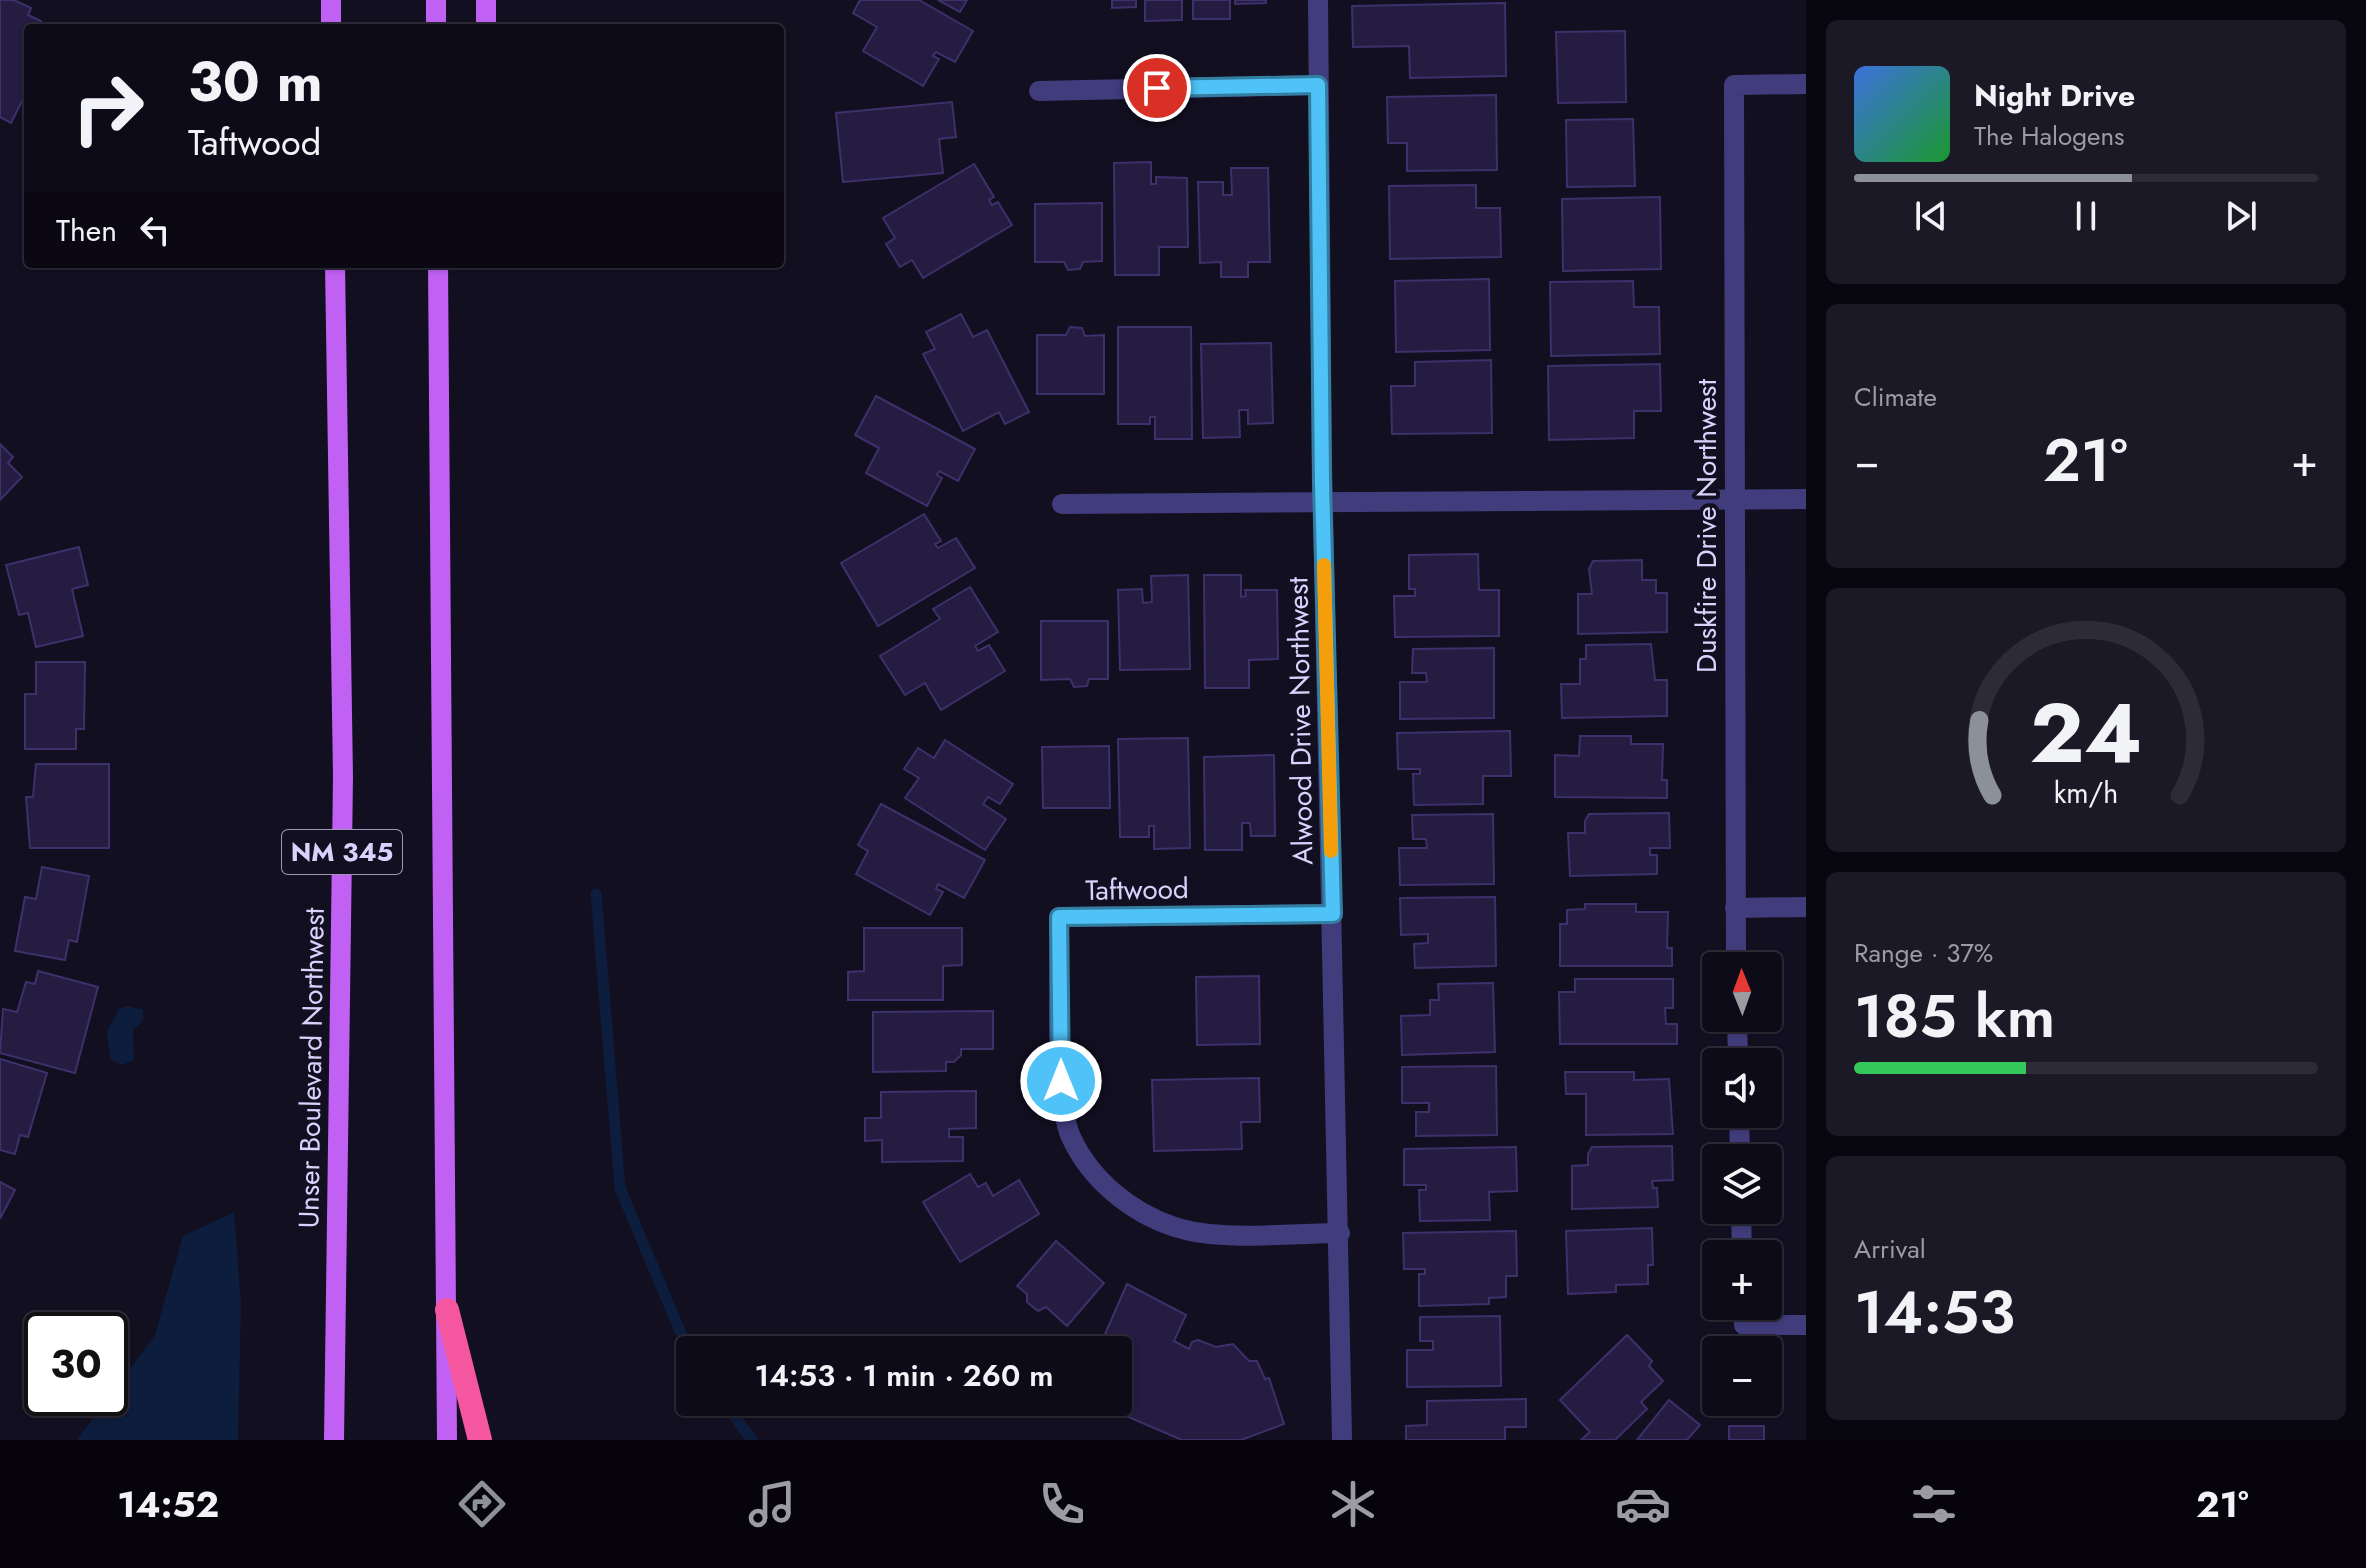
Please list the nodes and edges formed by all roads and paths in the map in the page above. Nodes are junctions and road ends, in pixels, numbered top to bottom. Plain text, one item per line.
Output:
1 (331, 0) edge
2 (436, 0) edge
3 (486, 0) edge
4 (1318, 0) edge
5 (331, 24) edge
6 (436, 24) edge
7 (486, 24) edge
8 (1806, 84) edge
9 (1318, 85) junction
10 (1039, 91) dead end
11 (335, 268) edge
12 (438, 268) edge
13 (1734, 499) junction
14 (1806, 499) edge
15 (1062, 504) dead end
16 (1322, 504) junction
17 (1806, 907) edge
18 (1735, 908) junction
19 (1333, 914) junction
20 (1736, 952) edge
21 (1340, 1233) junction
22 (447, 1310) junction
23 (1772, 1320) edge
24 (1806, 1325) edge
25 (334, 1440) edge
26 (447, 1440) edge
27 (480, 1440) edge
28 (1342, 1440) edge

1 - 5 main road
2 - 6 main road
3 - 7 main road
4 - 9 street, Alwood Drive Northwest
8 - 13 street, Duskfire Drive Northwest
9 - 10 street
9 - 16 street, Alwood Drive Northwest
11 - 25 main road, Unser Boulevard Northwest / NM 345
12 - 22 main road, NM 345
13 - 14 street
13 - 16 street
13 - 18 street, Duskfire Drive Northwest
15 - 16 street
16 - 19 street, Alwood Drive Northwest
17 - 18 street
18 - 20 street, Duskfire Drive Northwest
19 - 21 street, Alwood Drive Northwest
19 - 21 street, Taftwood
21 - 28 street, Alwood Drive Northwest
22 - 26 main road, NM 345
22 - 27 highway
23 - 24 street

